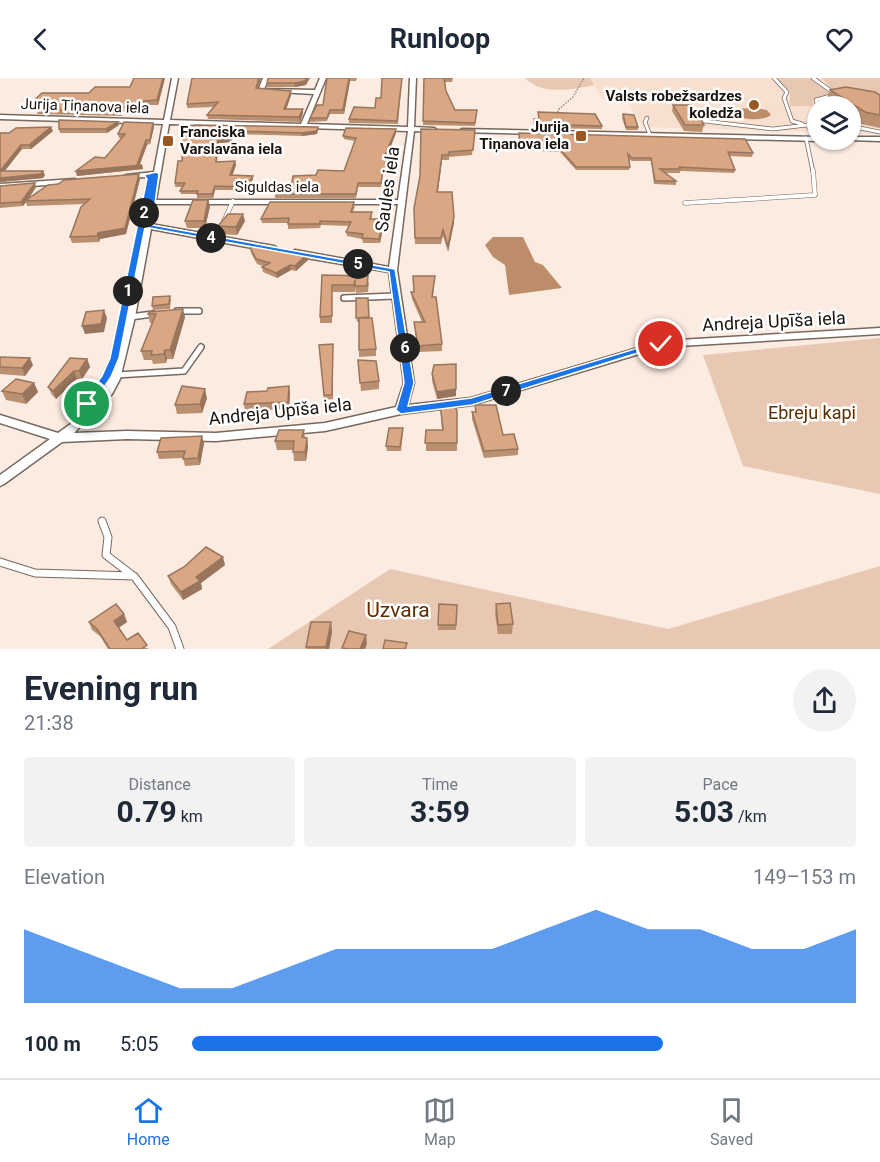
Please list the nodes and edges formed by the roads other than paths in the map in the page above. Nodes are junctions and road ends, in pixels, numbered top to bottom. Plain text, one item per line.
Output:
1 (176, 78) edge
2 (266, 78) edge
3 (323, 78) edge
4 (413, 78) edge
5 (774, 78) edge
6 (813, 78) edge
7 (316, 92) junction
8 (834, 96) edge
9 (0, 117) edge
10 (647, 118) dead end
11 (704, 121) edge
12 (167, 122) junction
13 (304, 125) junction
14 (807, 125) joint
15 (861, 128) edge
16 (411, 129) junction
17 (447, 130) edge
18 (458, 130) edge
19 (880, 132) edge
20 (650, 135) junction
21 (806, 138) joint
22 (861, 139) edge
23 (880, 139) edge
24 (156, 174) junction
25 (112, 178) edge
26 (89, 180) edge
27 (0, 186) edge
28 (232, 201) junction
29 (152, 202) junction
30 (401, 202) junction
31 (685, 203) dead end
32 (224, 223) edge
33 (148, 226) junction
34 (393, 270) junction
35 (395, 296) junction
36 (344, 298) dead end
37 (199, 311) dead end
38 (175, 312) edge
39 (164, 313) edge
40 (130, 317) junction
41 (880, 331) edge
42 (201, 346) dead end
43 (116, 375) junction
44 (401, 410) junction
45 (0, 419) edge
46 (61, 438) junction
47 (0, 482) edge
48 (102, 521) dead end
49 (0, 562) edge
50 (134, 576) junction
51 (180, 649) edge

1 - 12 street
2 - 7 street
3 - 7 street
4 - 16 street, Saules iela
5 - 14 lane
6 - 8 lane
7 - 13 street
9 - 12 street, Jurija Tiņanova iela
10 - 20 lane
11 - 14 lane
12 - 13 street, Jurija Tiņanova iela
12 - 24 street
13 - 16 street, Jurija Tiņanova iela
15 - 19 lane
16 - 17 street, Jurija Tiņanova iela
16 - 30 street, Saules iela
18 - 20 street
20 - 21 street
21 - 31 lane
22 - 23 street
24 - 25 street
24 - 29 street
26 - 27 street
28 - 29 street, Siguldas iela
28 - 30 street, Siguldas iela
28 - 32 lane
29 - 33 street
30 - 34 street, Saules iela
33 - 34 street
33 - 40 street
34 - 35 street, Saules iela
35 - 36 lane
35 - 44 street, Saules iela
37 - 38 lane
39 - 40 lane
40 - 43 street
41 - 44 street, Andreja Upīša iela
42 - 43 lane
43 - 46 street
44 - 46 street, Andreja Upīša iela
45 - 46 street, Andreja Upīša iela
46 - 47 street
48 - 50 lane
49 - 50 lane
50 - 51 lane

